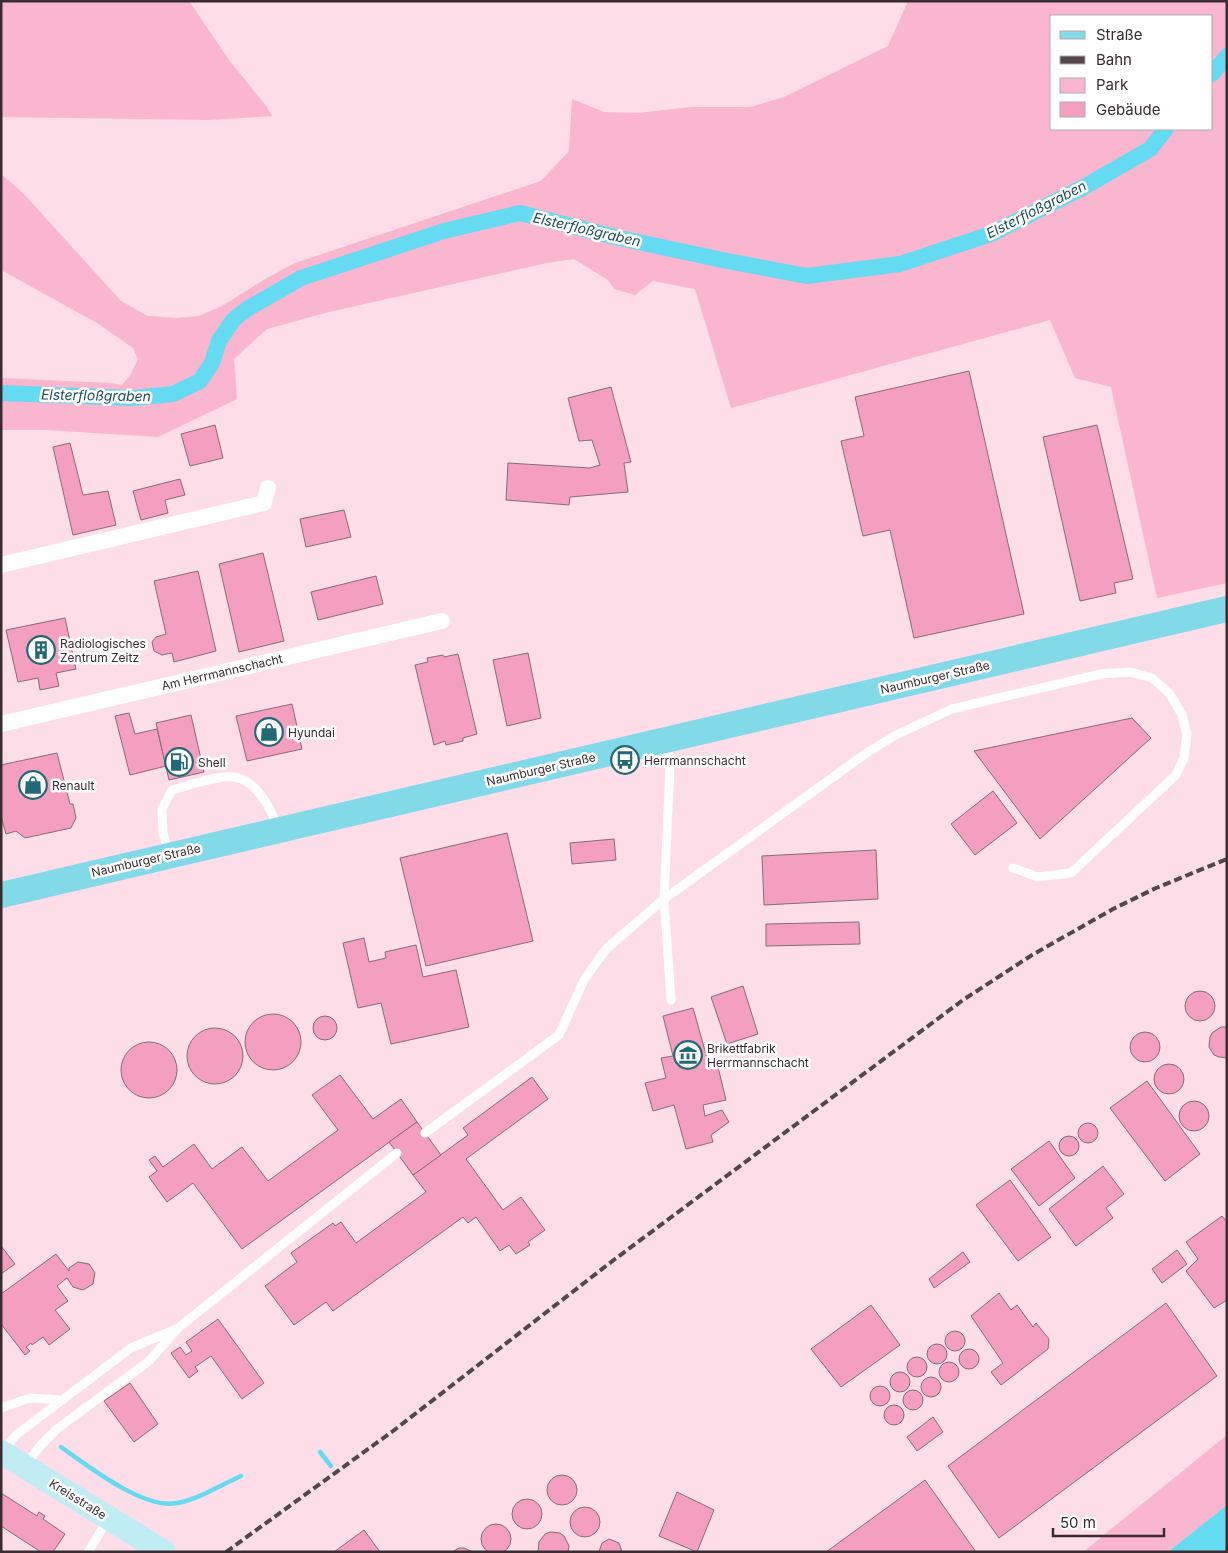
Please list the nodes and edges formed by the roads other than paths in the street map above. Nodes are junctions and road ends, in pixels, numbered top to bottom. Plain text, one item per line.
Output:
1 (268, 488) dead end
2 (1, 565) edge
3 (1227, 609) edge
4 (442, 621) dead end
5 (1, 724) edge
6 (667, 740) junction
7 (278, 830) junction
8 (169, 855) junction
9 (1013, 868) dead end
10 (1, 895) edge
11 (664, 899) junction
12 (672, 1000) dead end
13 (426, 1133) dead end
14 (396, 1153) dead end
15 (178, 1328) junction
16 (63, 1400) junction
17 (1, 1408) edge
18 (2, 1452) edge
19 (25, 1466) junction
20 (109, 1518) junction
21 (159, 1549) edge
22 (88, 1552) edge

1 - 2 street
3 - 6 main road, Naumburger Straße
4 - 5 street, Am Herrmannschacht
6 - 7 main road, Naumburger Straße
6 - 11 lane
7 - 8 main road, Naumburger Straße
7 - 8 lane
8 - 10 main road, Naumburger Straße
9 - 11 lane
11 - 12 lane
11 - 13 lane
14 - 15 lane
15 - 16 lane
15 - 19 lane
16 - 17 lane
16 - 18 lane
18 - 19 main road, Kreisstraße
19 - 20 main road, Kreisstraße
20 - 21 main road, Kreisstraße
20 - 22 lane

